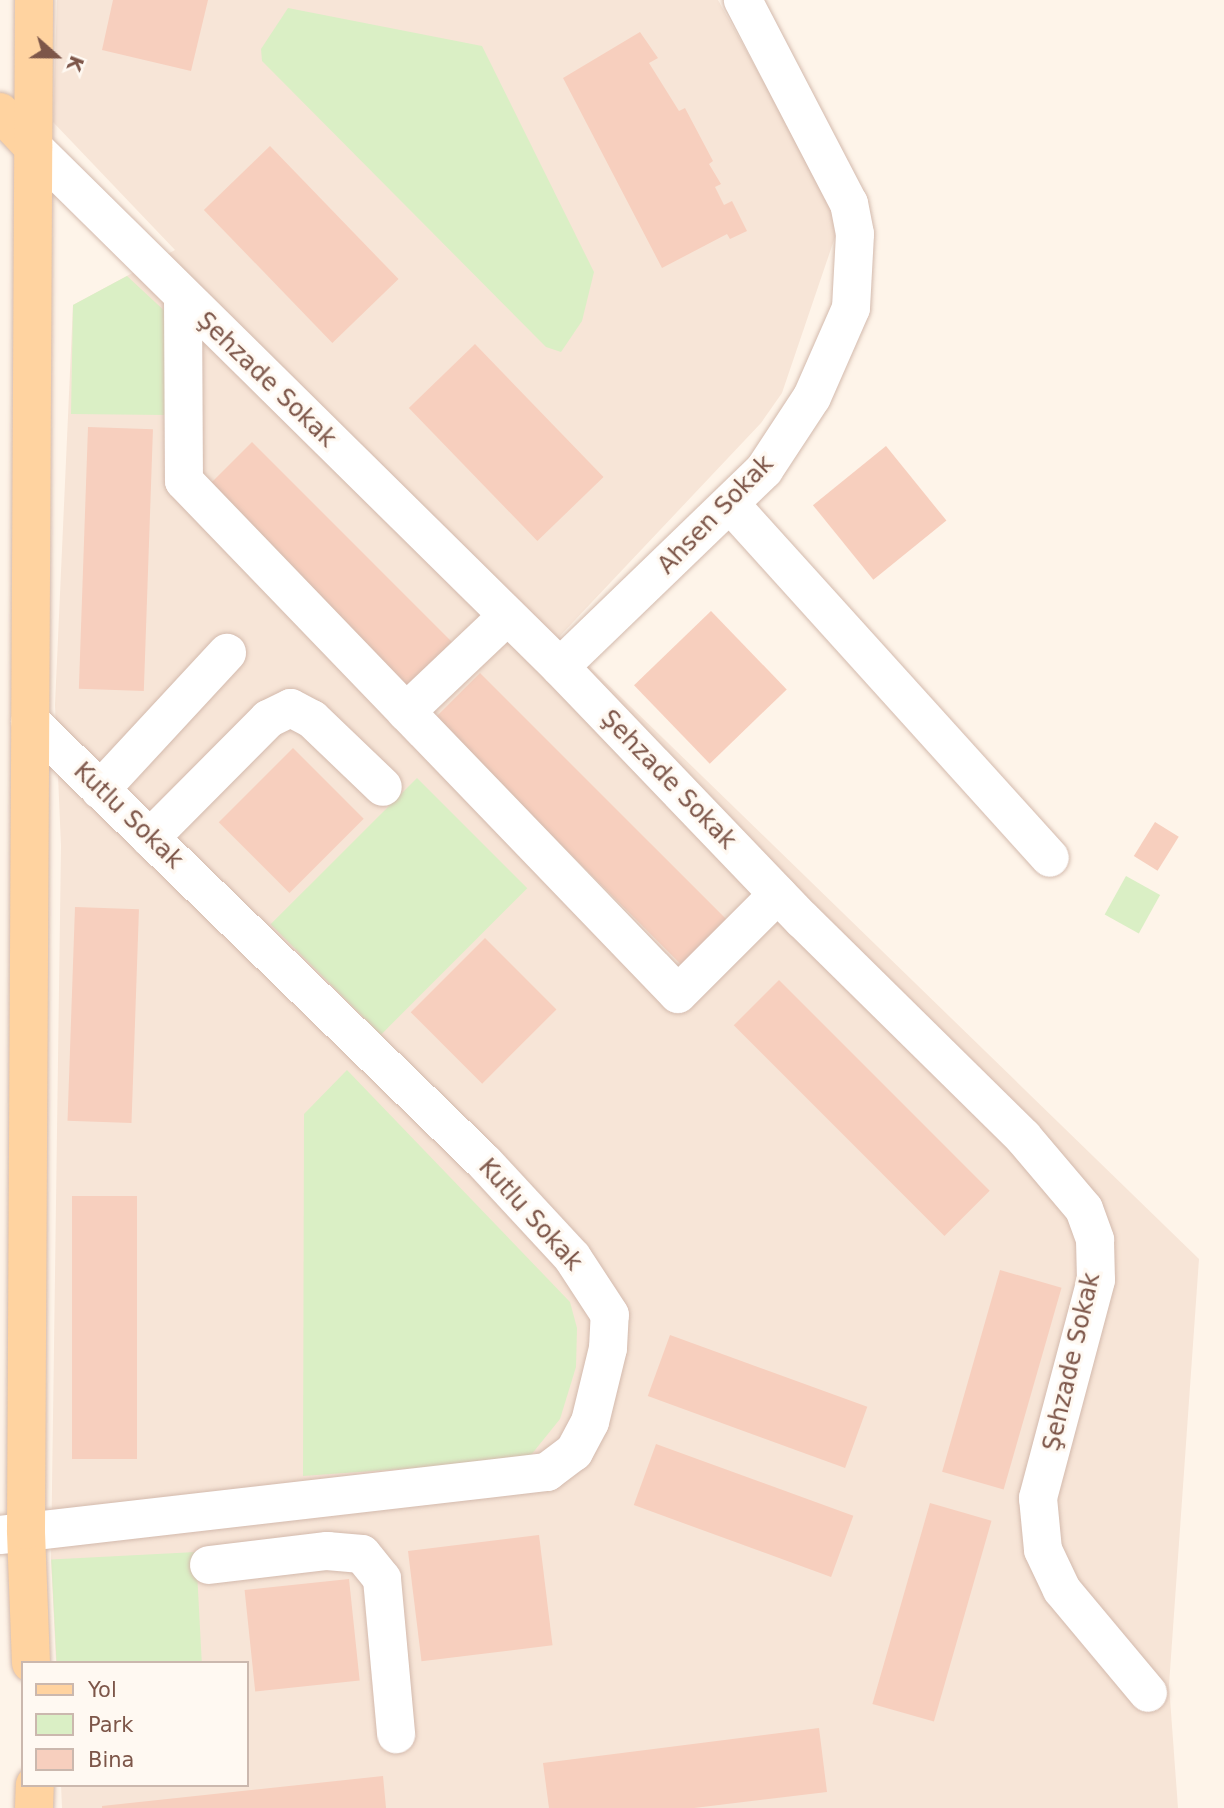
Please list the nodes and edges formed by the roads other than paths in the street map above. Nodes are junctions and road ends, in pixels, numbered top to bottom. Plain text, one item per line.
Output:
1 (34, 0) edge
2 (743, 0) edge
3 (0, 113) edge
4 (33, 147) junction
5 (183, 298) junction
6 (732, 506) junction
7 (507, 616) junction
8 (227, 653) dead end
9 (560, 667) junction
10 (406, 712) junction
11 (30, 721) junction
12 (383, 787) dead end
13 (100, 790) junction
14 (150, 838) junction
15 (1051, 858) dead end
16 (778, 894) junction
17 (13, 1533) edge
18 (209, 1565) dead end
19 (31, 1661) edge
20 (1148, 1693) dead end
21 (396, 1734) dead end
22 (35, 1787) edge
23 (34, 1808) edge

1 - 4 main road
2 - 6 street, Ahsen Sokak
3 - 4 main road
4 - 5 street, Şehzade Sokak
4 - 11 main road
5 - 7 street, Şehzade Sokak
5 - 10 street
6 - 9 street, Ahsen Sokak
6 - 15 street
7 - 9 street, Şehzade Sokak
7 - 10 street
8 - 13 street
9 - 16 street, Şehzade Sokak
10 - 16 street
11 - 13 street, Kutlu Sokak
11 - 17 main road
12 - 14 street
13 - 14 street, Kutlu Sokak
14 - 17 street, Kutlu Sokak
16 - 20 street, Şehzade Sokak
17 - 19 main road
18 - 21 street
22 - 23 main road

